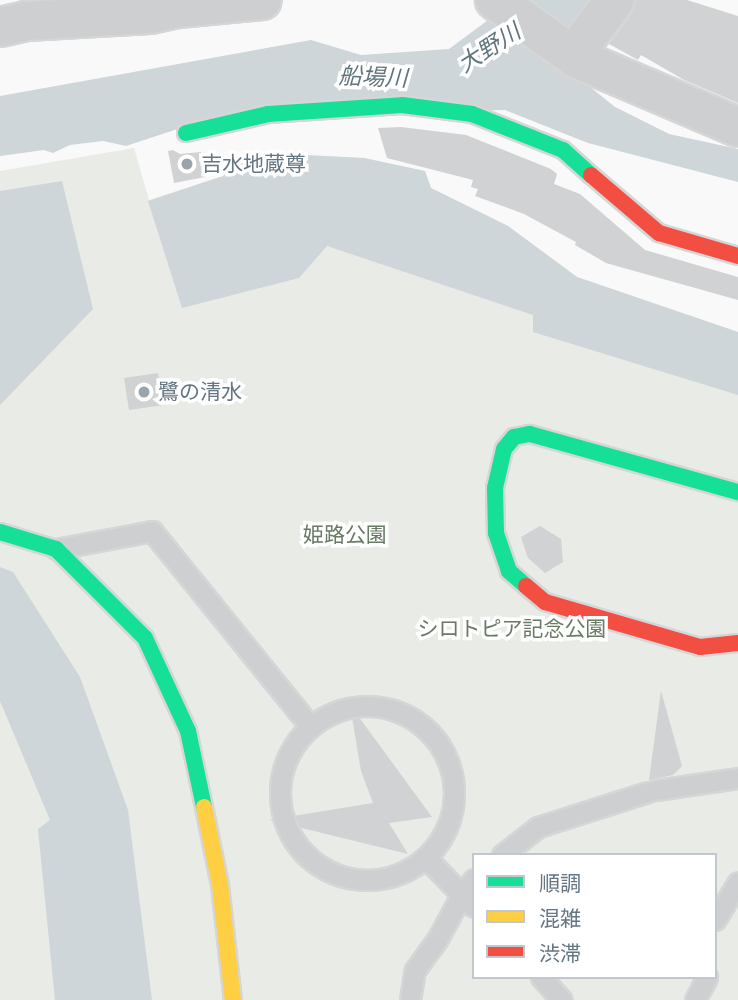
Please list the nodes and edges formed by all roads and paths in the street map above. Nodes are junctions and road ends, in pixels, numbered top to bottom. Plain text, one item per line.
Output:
1 (262, 0) edge
2 (495, 0) edge
3 (615, 0) edge
4 (150, 7) edge
5 (0, 27) edge
6 (576, 58) junction
7 (738, 127) edge
8 (186, 134) dead end
9 (738, 256) edge
10 (738, 492) edge
11 (0, 532) edge
12 (56, 550) junction
13 (738, 643) edge
14 (310, 726) junction
15 (738, 778) edge
16 (505, 853) edge
17 (427, 859) junction
18 (738, 882) edge
19 (470, 893) edge
20 (717, 917) edge
21 (543, 979) edge
22 (706, 979) edge
23 (233, 1000) edge
24 (410, 1000) edge
25 (562, 1000) edge
26 (695, 1000) edge

1 - 4 street
2 - 6 street
3 - 6 street
4 - 5 street
6 - 7 street
8 - 9 street
10 - 13 street
11 - 12 street
12 - 14 lane
12 - 23 street
14 - 17 lane
14 - 17 lane
15 - 16 lane
17 - 19 lane
18 - 20 lane
19 - 24 lane
21 - 25 lane
22 - 26 lane

